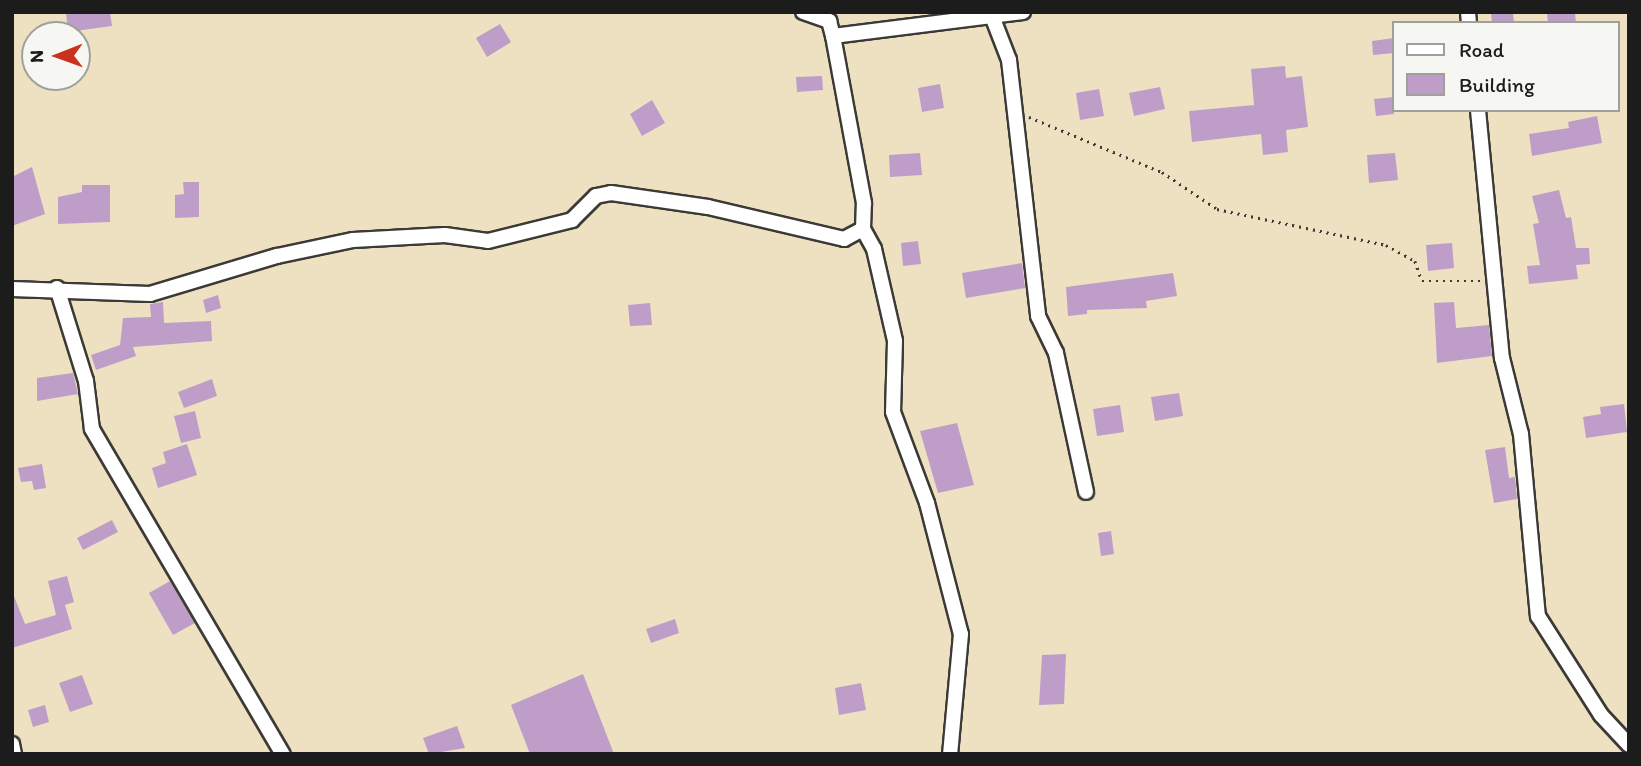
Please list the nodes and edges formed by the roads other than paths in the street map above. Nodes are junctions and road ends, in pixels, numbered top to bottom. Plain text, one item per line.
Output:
1 (803, 12) edge
2 (1023, 12) edge
3 (992, 16) junction
4 (827, 17) edge
5 (833, 36) junction
6 (1478, 112) edge
7 (863, 229) junction
8 (57, 288) junction
9 (12, 289) edge
10 (1086, 492) dead end
11 (12, 744) edge
12 (1629, 745) edge
13 (15, 754) edge
14 (283, 754) edge
15 (950, 754) edge

1 - 4 street
2 - 3 street
3 - 5 street
3 - 10 street
4 - 5 street
5 - 7 street
6 - 12 street
7 - 8 street
7 - 15 street
8 - 9 street
8 - 14 street
11 - 13 street

